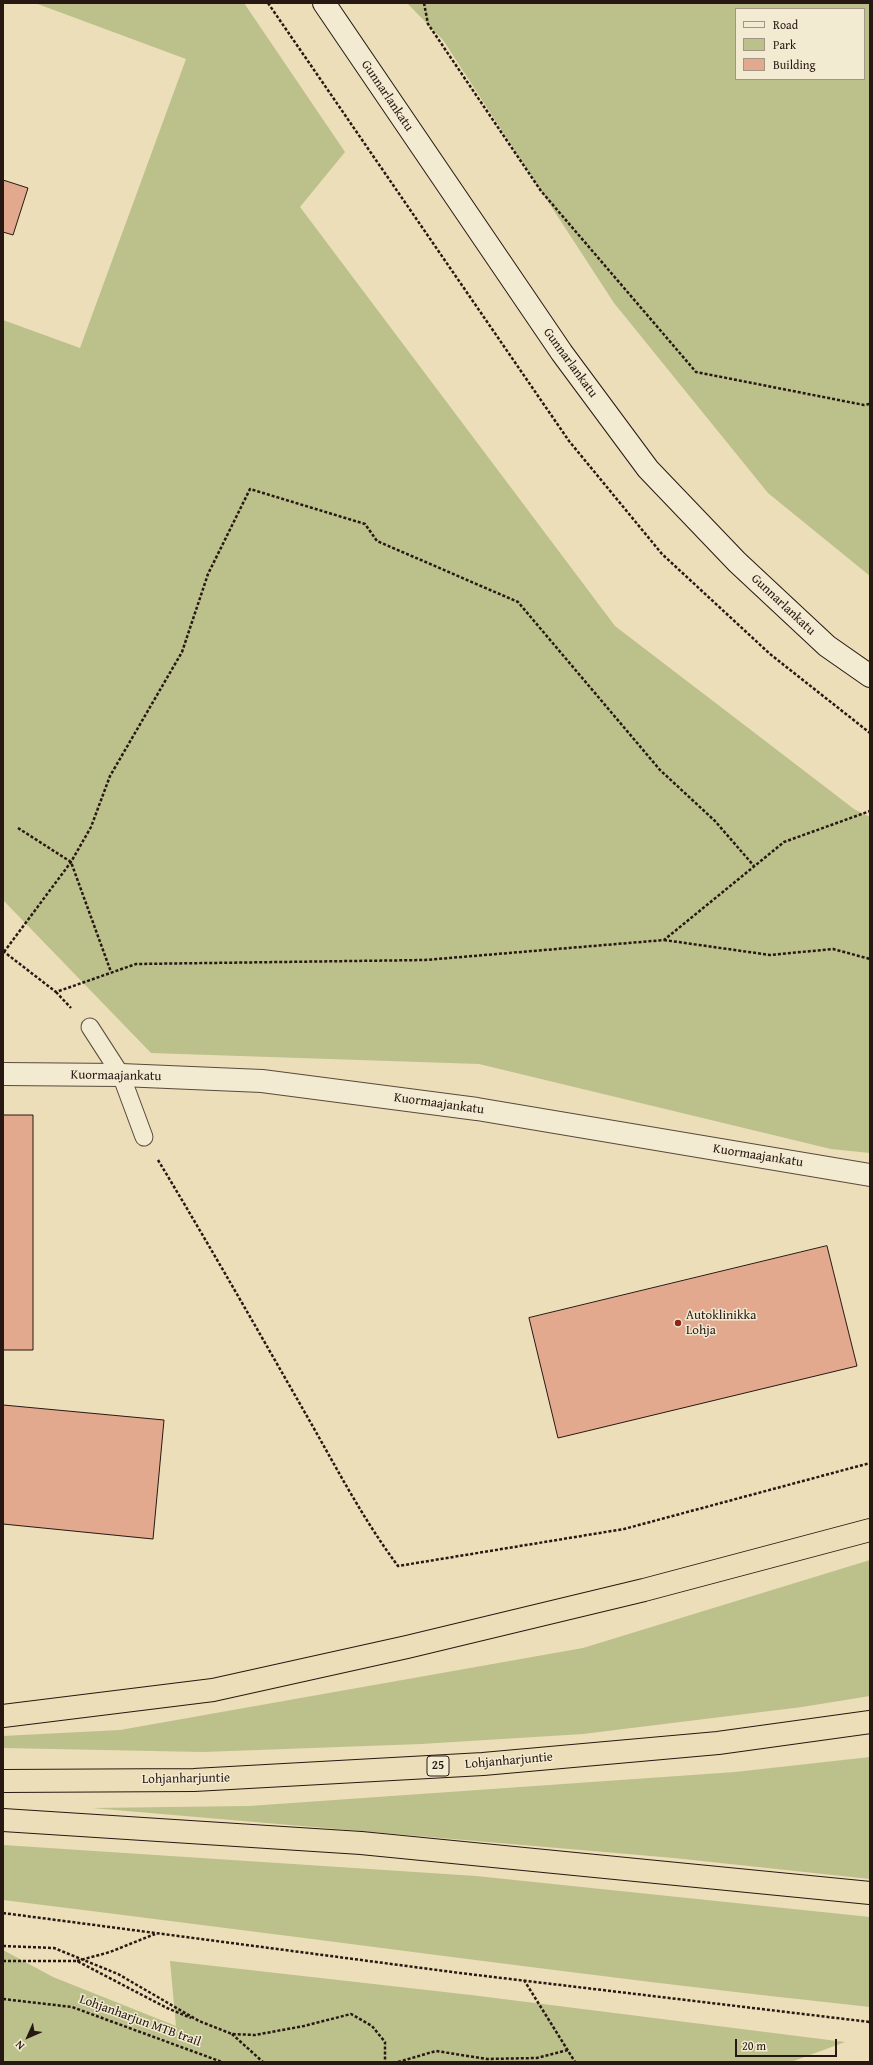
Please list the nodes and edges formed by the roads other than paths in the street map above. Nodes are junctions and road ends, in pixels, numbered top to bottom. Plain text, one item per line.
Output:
1 (324, 3) edge
2 (870, 676) edge
3 (90, 1027) dead end
4 (3, 1074) edge
5 (121, 1075) junction
6 (144, 1137) road end
7 (870, 1175) edge
8 (870, 1530) edge
9 (3, 1716) edge
10 (870, 1722) edge
11 (3, 1781) edge
12 (3, 1820) edge
13 (870, 1893) edge

1 - 2 street, Gunnarlankatu
3 - 5 lane
4 - 5 street, Kuormaajankatu
5 - 6 lane
5 - 7 street, Kuormaajankatu
8 - 9 highway
10 - 11 highway, Lohjanharjuntie / 25
12 - 13 highway

